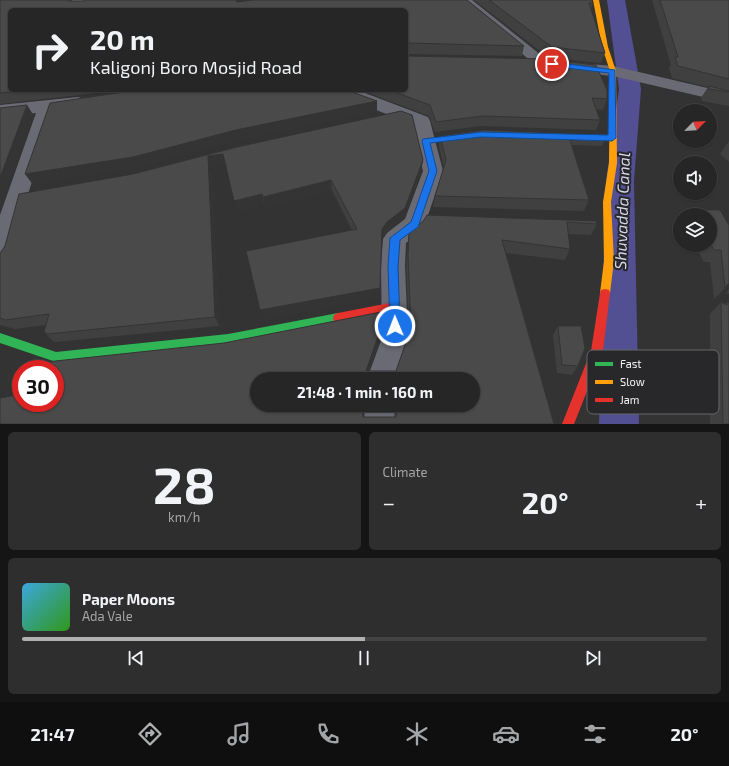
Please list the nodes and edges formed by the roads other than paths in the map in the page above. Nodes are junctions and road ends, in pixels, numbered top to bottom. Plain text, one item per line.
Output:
1 (463, 0) edge
2 (596, 0) edge
3 (514, 62) edge
4 (542, 62) junction
5 (613, 71) junction
6 (354, 92) edge
7 (729, 98) edge
8 (92, 101) edge
9 (47, 107) junction
10 (0, 111) edge
11 (417, 216) junction
12 (441, 216) edge
13 (584, 221) edge
14 (608, 222) junction
15 (0, 255) edge
16 (395, 307) junction
17 (0, 338) edge
18 (597, 350) edge
19 (384, 372) edge
20 (587, 376) edge
21 (380, 412) edge
22 (379, 424) edge
23 (568, 424) edge

1 - 4 street
2 - 5 street
3 - 4 street
4 - 5 street
5 - 7 street
5 - 14 street
6 - 11 street
8 - 9 street
9 - 10 street
9 - 15 street
11 - 12 street
11 - 16 street
13 - 14 street
14 - 18 street
16 - 17 street
16 - 19 street
20 - 23 street
21 - 22 street

